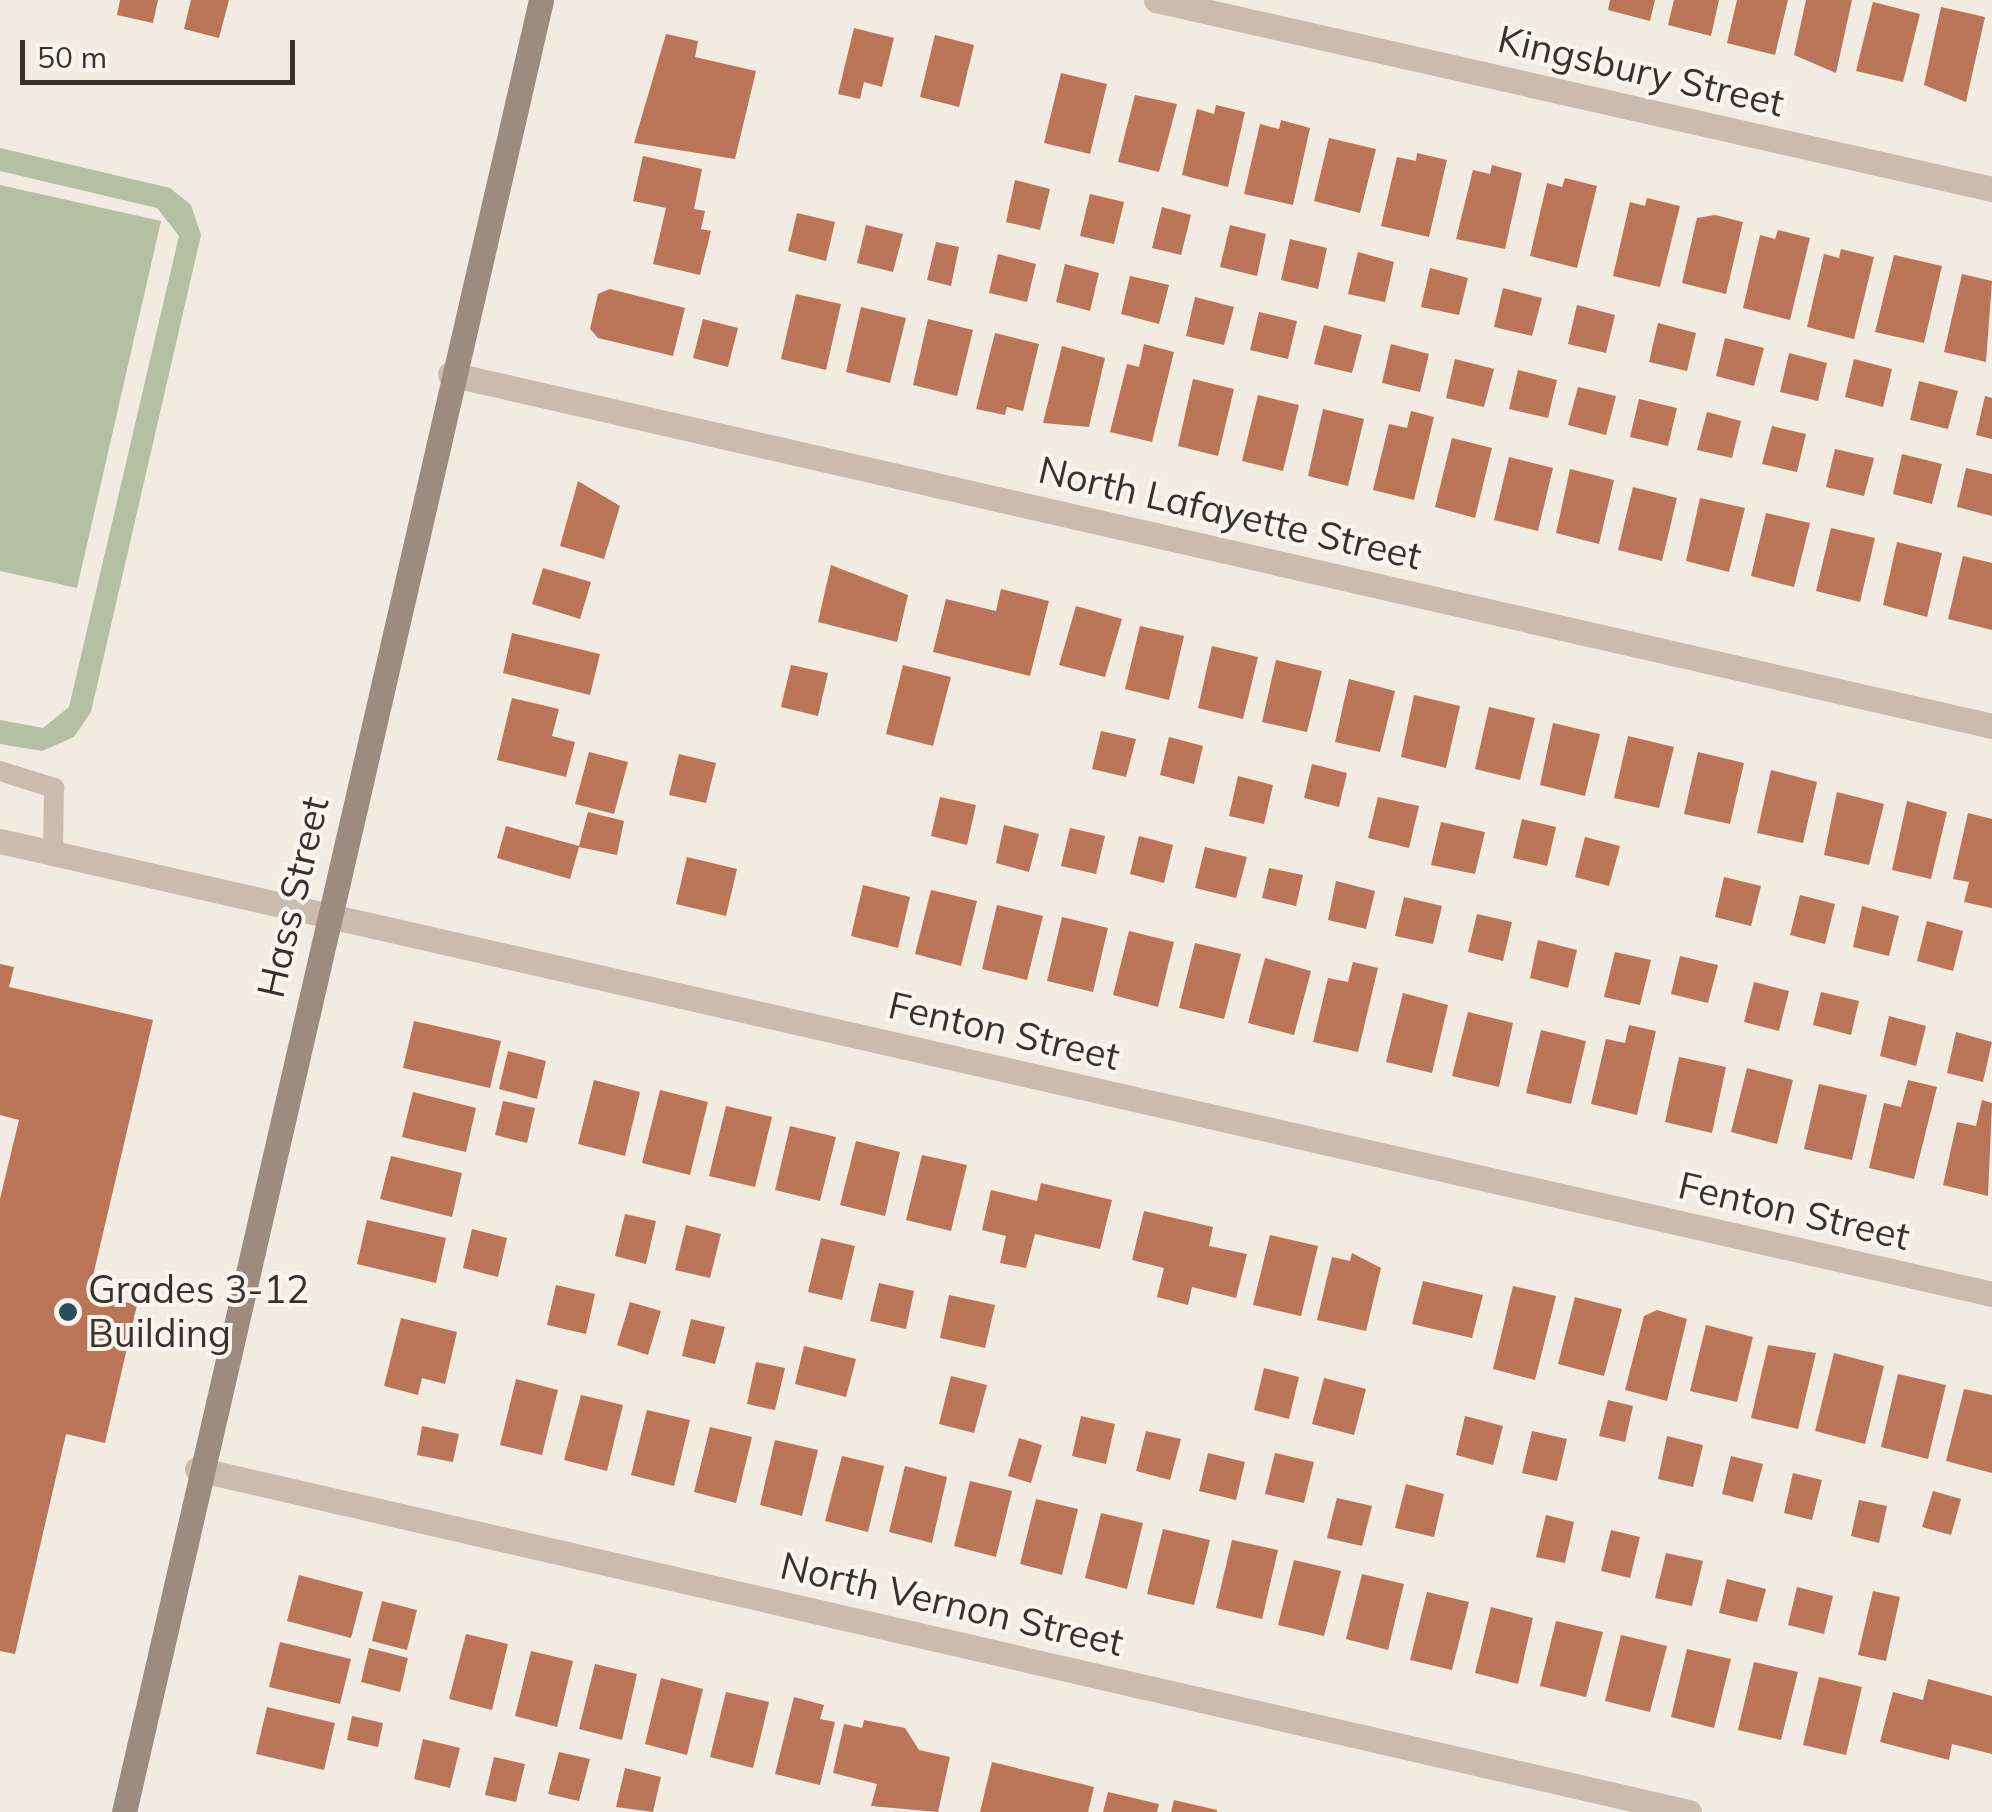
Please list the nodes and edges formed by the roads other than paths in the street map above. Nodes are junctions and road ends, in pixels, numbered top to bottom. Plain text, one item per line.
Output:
1 (541, 0) edge
2 (1156, 0) edge
3 (1992, 189) edge
4 (450, 374) junction
5 (1992, 726) edge
6 (0, 771) edge
7 (0, 841) edge
8 (54, 853) junction
9 (327, 916) junction
10 (1992, 1294) edge
11 (198, 1469) junction
12 (124, 1812) edge
13 (1689, 1812) edge

1 - 4 street, Hass Street
2 - 3 street, Kingsbury Street
4 - 5 street, North Lafayette Street
4 - 9 street, Hass Street
6 - 8 lane
7 - 8 street, Fenton Street
8 - 9 street, Fenton Street
9 - 10 street, Fenton Street
9 - 11 street, Hass Street
11 - 12 street, Hass Street
11 - 13 street, North Vernon Street

